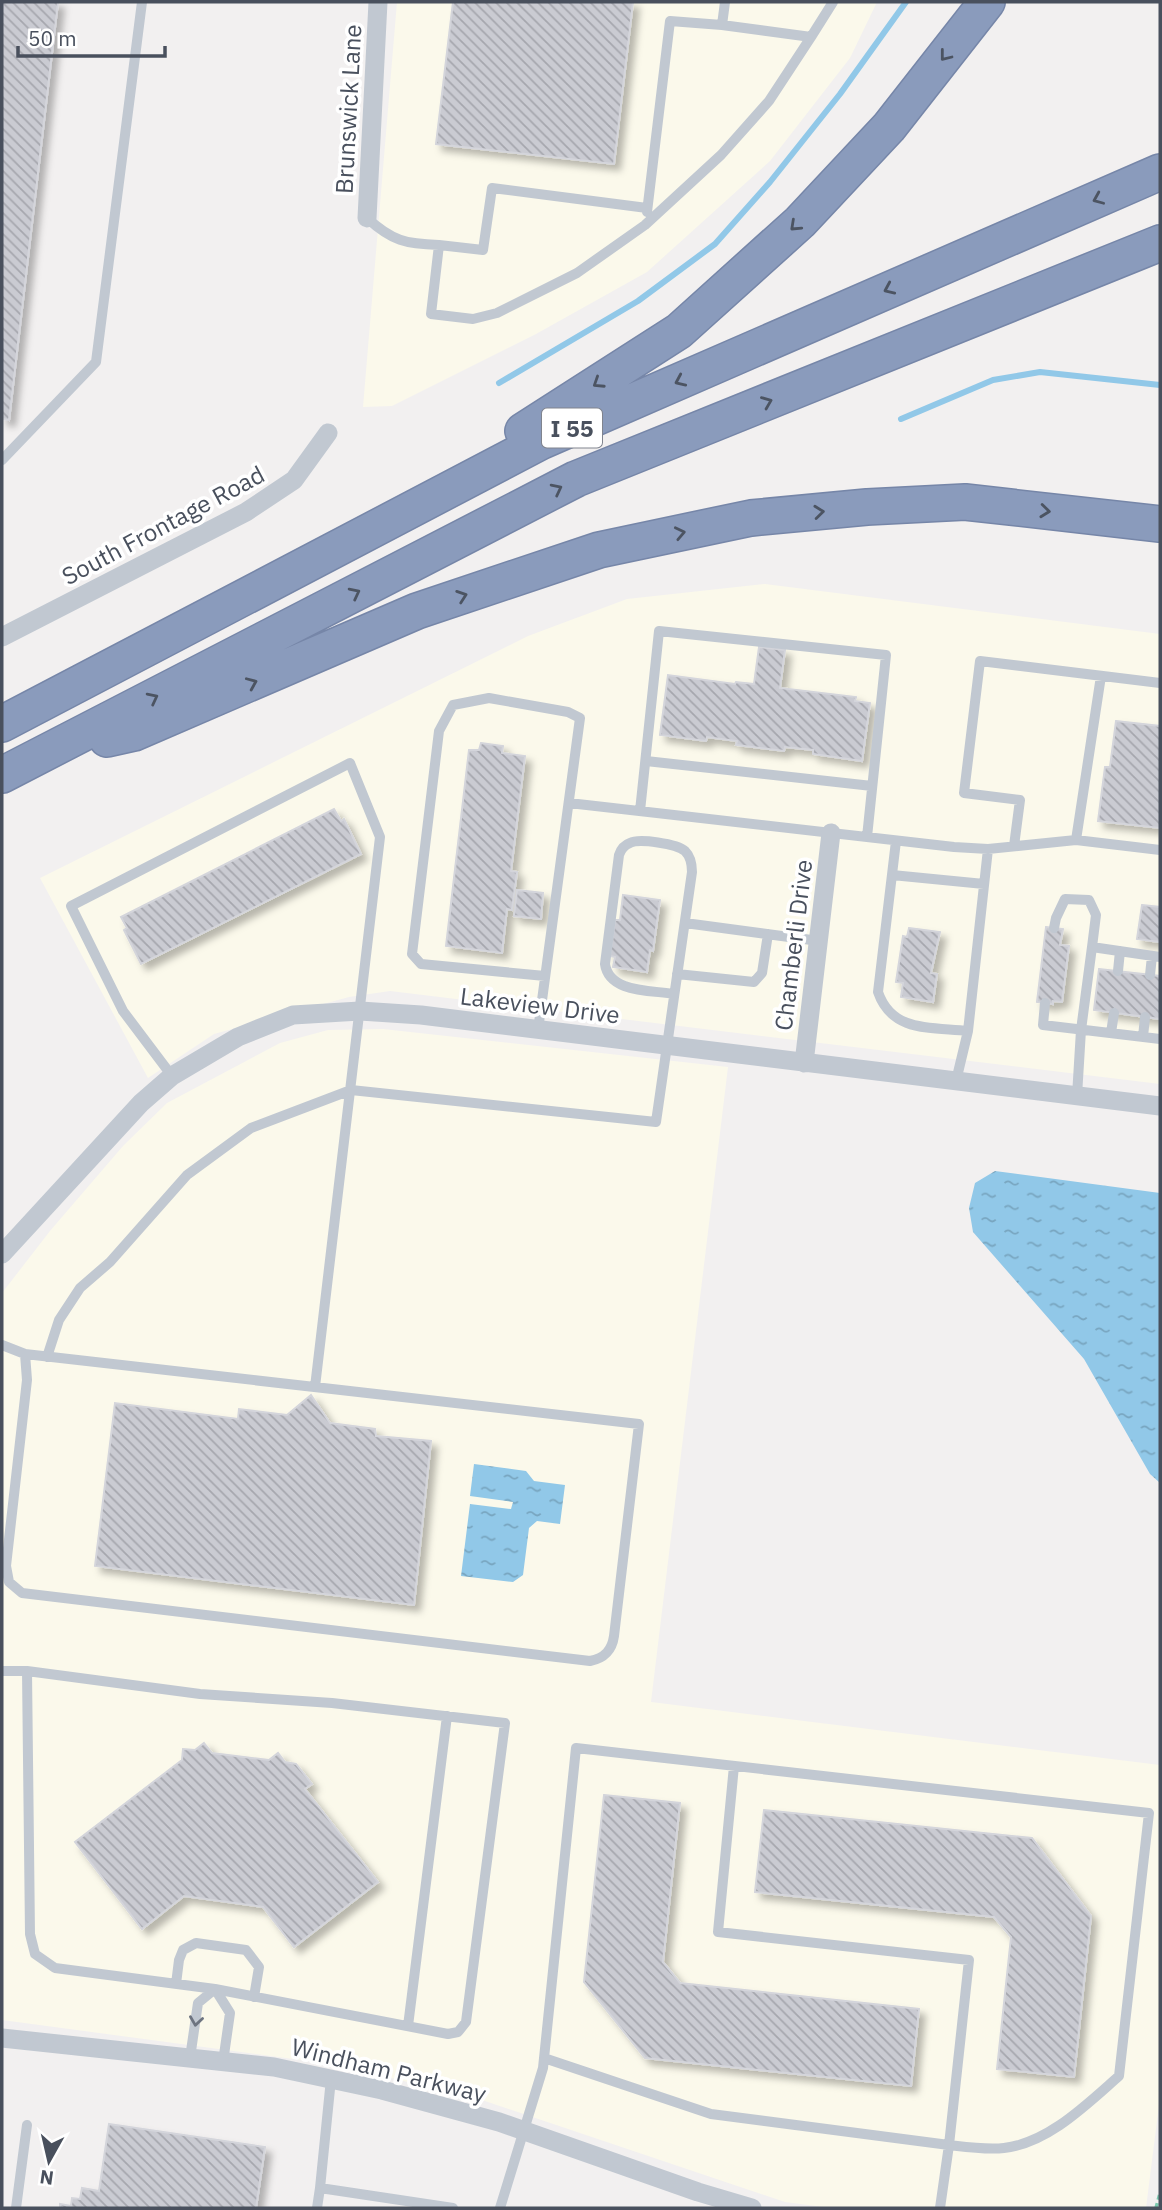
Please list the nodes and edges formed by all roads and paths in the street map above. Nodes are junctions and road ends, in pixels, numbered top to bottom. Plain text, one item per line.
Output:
1 (142, 2) edge
2 (377, 2) edge
3 (725, 2) edge
4 (833, 2) edge
5 (987, 2) edge
6 (722, 25) junction
7 (811, 37) junction
8 (1160, 173) edge
9 (647, 208) junction
10 (367, 218) joint
11 (645, 225) junction
12 (1160, 243) edge
13 (439, 245) junction
14 (328, 433) dead end
15 (2, 460) edge
16 (1160, 524) edge
17 (2, 637) edge
18 (1101, 676) junction
19 (1160, 683) edge
20 (2, 723) edge
21 (49, 752) junction
22 (646, 761) junction
23 (2, 775) edge
24 (872, 786) junction
25 (569, 803) junction
26 (640, 811) junction
27 (831, 833) junction
28 (867, 837) junction
29 (1076, 840) junction
30 (897, 841) junction
31 (1014, 846) junction
32 (988, 849) junction
33 (1160, 850) edge
34 (892, 875) junction
35 (984, 884) junction
36 (685, 923) junction
37 (1054, 928) dead end
38 (768, 934) junction
39 (819, 941) junction
40 (1092, 947) junction
41 (1120, 951) junction
42 (1156, 956) edge
43 (1118, 971) dead end
44 (677, 974) junction
45 (1150, 975) dead end
46 (545, 976) junction
47 (674, 993) junction
48 (1045, 1003) dead end
49 (360, 1011) junction
50 (1114, 1013) dead end
51 (1145, 1017) dead end
52 (538, 1030) junction
53 (1081, 1030) junction
54 (968, 1031) junction
55 (1111, 1033) junction
56 (1143, 1037) junction
57 (1160, 1039) edge
58 (666, 1046) junction
59 (804, 1063) junction
60 (172, 1076) junction
61 (956, 1081) junction
62 (351, 1090) junction
63 (1077, 1096) junction
64 (1160, 1106) edge
65 (2, 1254) edge
66 (2, 1345) edge
67 (26, 1354) junction
68 (47, 1357) junction
69 (315, 1387) junction
70 (2, 1671) edge
71 (27, 1671) junction
72 (447, 1716) junction
73 (734, 1766) junction
74 (176, 1984) junction
75 (215, 1989) junction
76 (254, 1997) junction
77 (408, 2026) junction
78 (2, 2038) edge
79 (190, 2058) junction
80 (544, 2058) junction
81 (223, 2062) junction
82 (331, 2079) junction
83 (27, 2125) dead end
84 (523, 2131) junction
85 (949, 2146) junction
86 (320, 2188) junction
87 (1160, 2193) edge
88 (720, 2204) edge
89 (16, 2208) edge
90 (317, 2208) edge
91 (453, 2208) edge
92 (499, 2208) edge
93 (752, 2208) edge
94 (940, 2208) edge
95 (1156, 2208) edge

1 - 15 lane
2 - 10 street, Brunswick Lane
3 - 6 lane
4 - 7 lane
5 -> 20 highway
6 - 7 lane
6 - 9 lane
7 - 11 lane
8 -> 20 highway, I 55
9 - 11 lane
9 - 13 lane
10 - 13 lane
11 - 13 lane
21 -> 12 highway, I 55
14 - 17 street, South Frontage Road
21 -> 16 highway
18 - 19 lane
18 - 29 lane
18 - 31 lane
21 - 23 highway, I 55
22 - 24 lane
22 - 24 lane
22 - 26 lane
24 - 28 lane
25 - 26 lane
25 - 46 lane
25 - 46 lane
26 - 27 lane
27 - 28 lane
27 - 39 street, Chamberli Drive
28 - 30 lane
29 - 31 lane
29 - 33 lane
30 - 32 lane
30 - 34 lane
31 - 32 lane
32 - 35 lane
34 - 35 lane
34 - 54 lane
35 - 54 lane
36 - 38 lane
36 - 44 lane
36 - 47 lane
37 - 40 lane
38 - 39 lane
38 - 44 lane
39 - 59 street, Chamberli Drive
40 - 41 lane
40 - 53 lane
41 - 42 lane
41 - 43 lane
42 - 45 lane
44 - 47 lane
46 - 52 lane
47 - 58 lane
48 - 53 lane
49 - 52 street, Lakeview Drive
49 - 60 street, Lakeview Drive
49 - 60 lane
49 - 62 lane
50 - 55 lane
51 - 56 lane
52 - 58 street, Lakeview Drive
53 - 55 lane
53 - 63 lane
54 - 61 lane
55 - 56 lane
56 - 57 lane
58 - 59 street, Lakeview Drive
58 - 62 lane
59 - 61 street, Lakeview Drive
60 - 65 street, Lakeview Drive
61 - 63 street, Lakeview Drive
62 - 68 lane
62 - 69 lane
63 - 64 street, Lakeview Drive
66 - 67 lane
67 - 68 lane
67 - 69 lane
68 - 69 lane
70 - 71 lane
71 - 72 lane
71 - 74 lane
72 - 77 lane
72 - 77 lane
73 - 80 lane
73 - 85 lane
73 - 85 lane
74 - 75 lane
74 - 76 lane
75 - 76 lane
75 -> 79 lane
75 - 81 lane
76 - 77 lane
78 - 79 street, Windham Parkway
79 - 81 street, Windham Parkway
80 - 84 lane
80 - 85 lane
81 - 82 street, Windham Parkway
82 - 84 street, Windham Parkway
82 - 86 lane
83 - 89 lane
84 - 88 street, Windham Parkway
84 - 92 lane
85 - 94 lane
86 - 90 lane
86 - 91 lane
87 - 95 path
88 - 93 street, Windham Parkway

